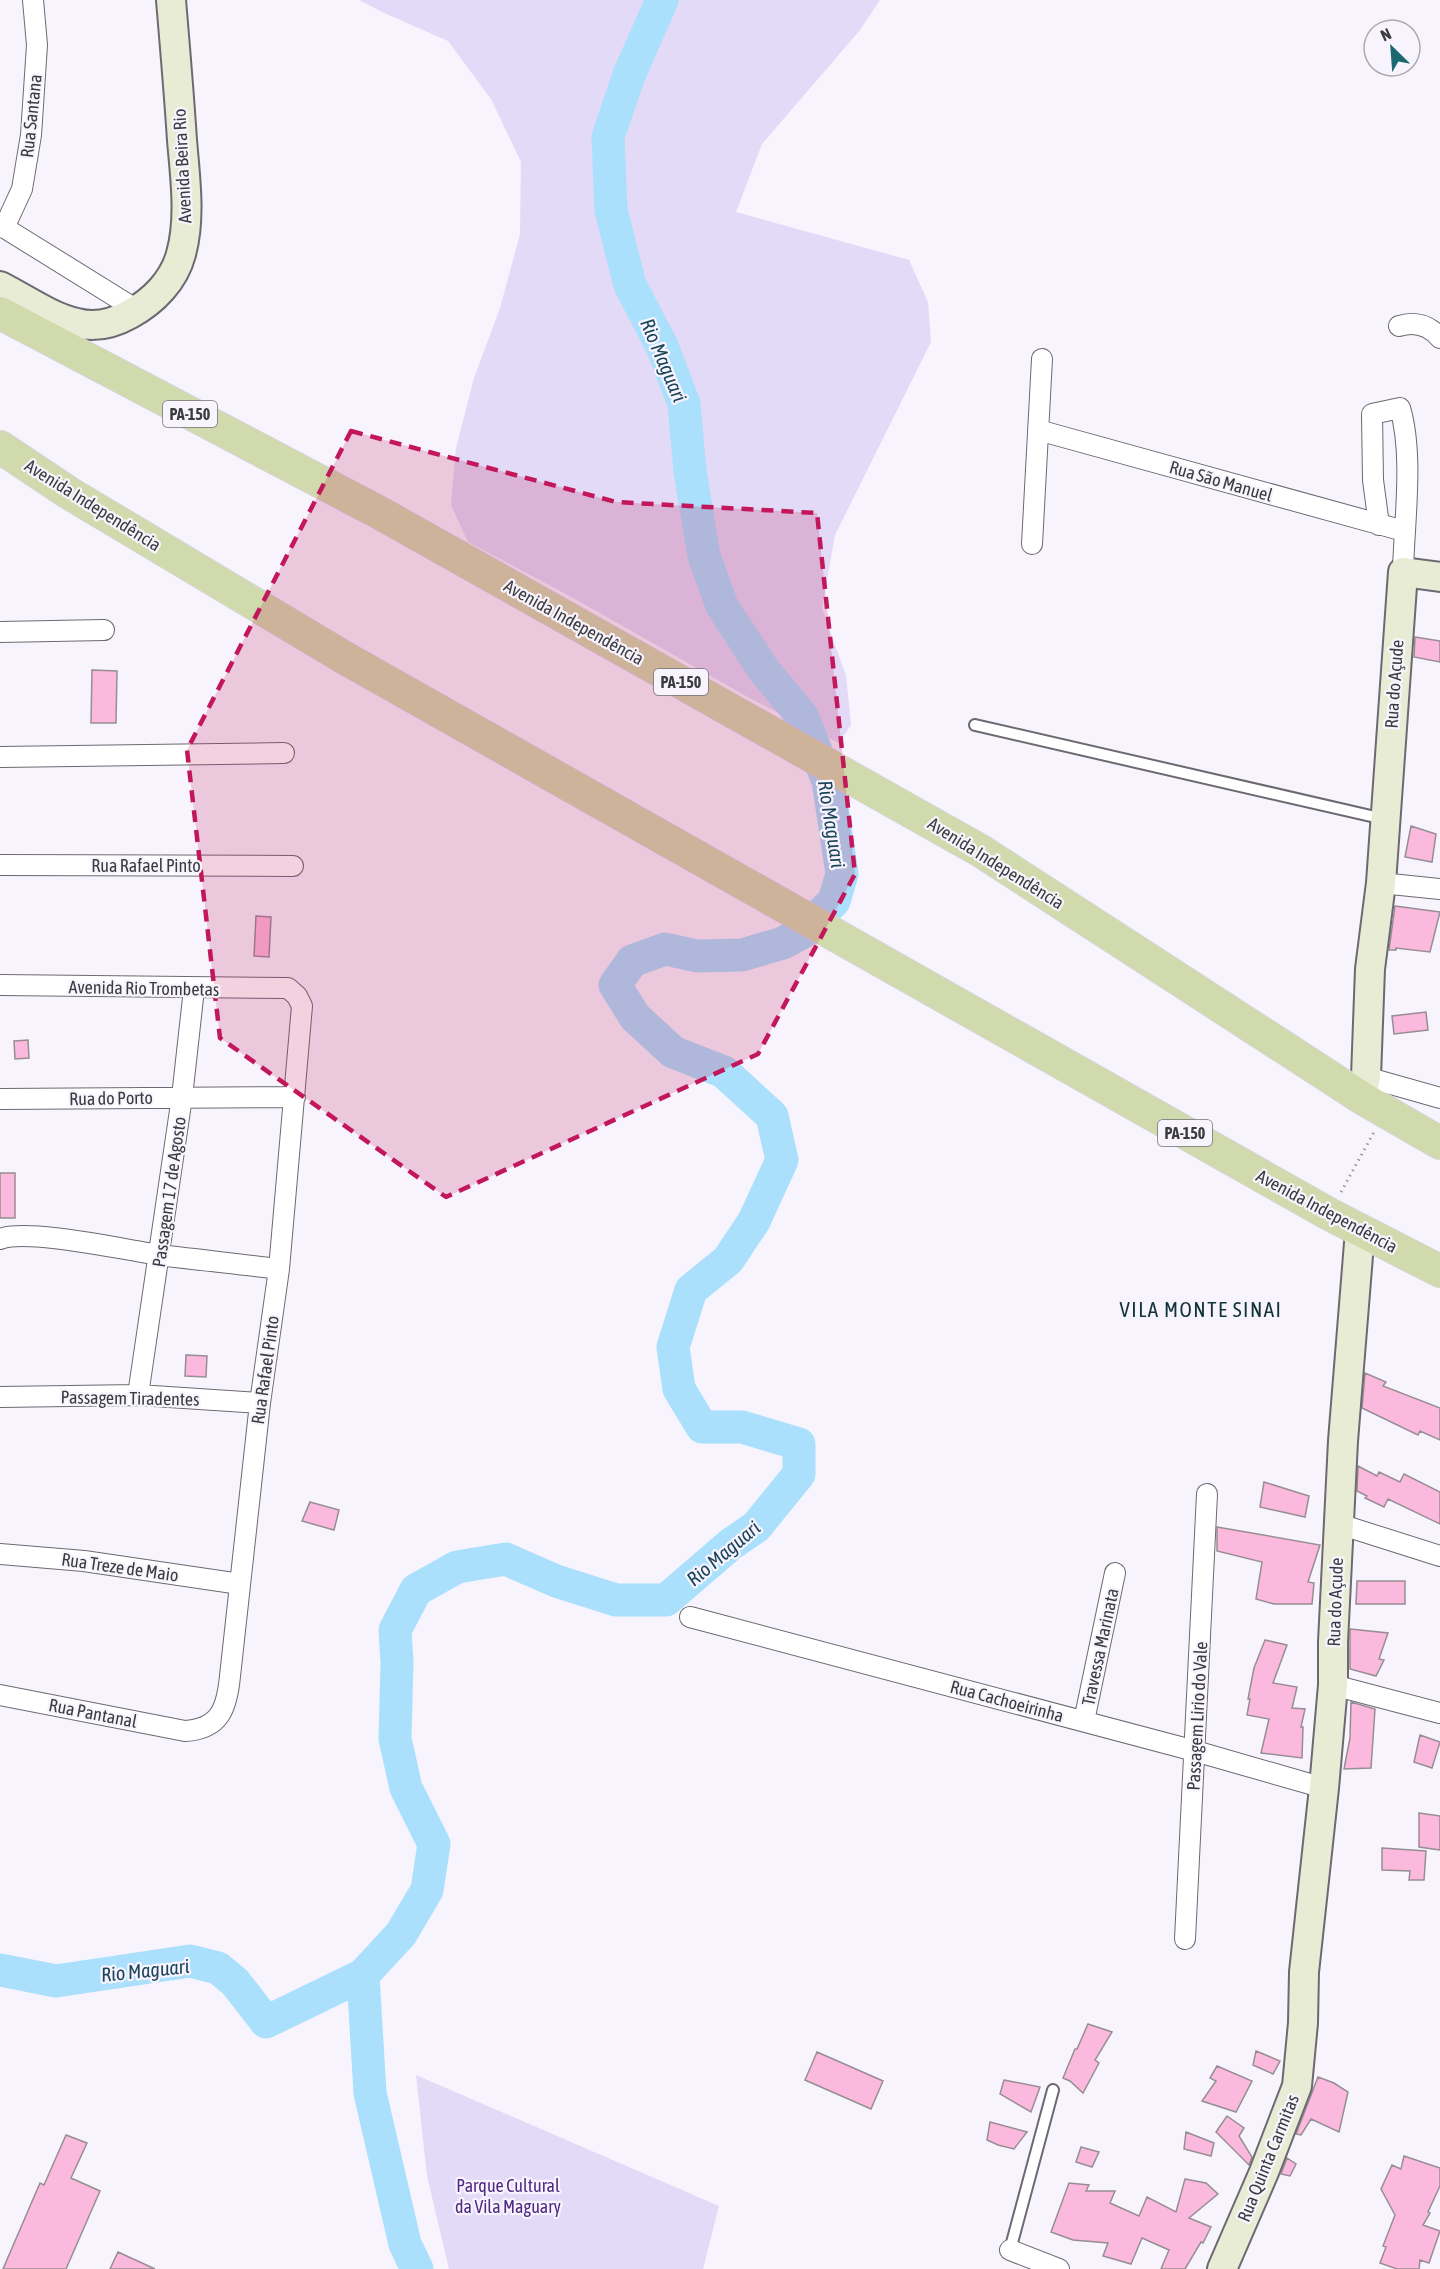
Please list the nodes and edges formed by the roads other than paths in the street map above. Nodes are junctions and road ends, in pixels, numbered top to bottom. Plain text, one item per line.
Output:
1 (33, 0) edge
2 (171, 0) edge
3 (2, 226) edge
4 (0, 285) edge
5 (136, 310) junction
6 (0, 314) edge
7 (1399, 326) dead end
8 (1440, 338) edge
9 (1042, 359) dead end
10 (1038, 430) junction
11 (0, 447) edge
12 (1379, 525) junction
13 (1404, 531) junction
14 (1032, 544) dead end
15 (1403, 572) junction
16 (1440, 577) edge
17 (104, 630) dead end
18 (0, 632) edge
19 (975, 725) dead end
20 (284, 753) dead end
21 (0, 757) edge
22 (1384, 819) junction
23 (0, 865) edge
24 (293, 866) dead end
25 (1380, 883) junction
26 (1440, 889) edge
27 (0, 986) edge
28 (288, 988) joint
29 (194, 989) junction
30 (1371, 1096) junction
31 (182, 1097) junction
32 (295, 1097) junction
33 (1440, 1098) edge
34 (0, 1099) edge
35 (1440, 1143) edge
36 (1360, 1231) junction
37 (0, 1239) edge
38 (160, 1255) junction
39 (279, 1269) junction
40 (1440, 1271) edge
41 (138, 1395) junction
42 (0, 1397) edge
43 (260, 1403) junction
44 (1208, 1494) dead end
45 (1339, 1524) junction
46 (0, 1554) edge
47 (1440, 1556) edge
48 (1115, 1573) dead end
49 (240, 1584) junction
50 (690, 1617) dead end
51 (1333, 1685) junction
52 (0, 1695) edge
53 (1440, 1713) edge
54 (1084, 1721) junction
55 (185, 1731) joint
56 (1195, 1751) junction
57 (1324, 1788) junction
58 (1185, 1939) dead end
59 (1304, 1972) joint
60 (1053, 2090) dead end
61 (1010, 2250) joint
62 (1059, 2269) edge
63 (1222, 2269) edge

1 - 3 street, Rua Santana
2 - 5 street, Avenida Beira Rio
3 - 5 street
4 - 5 street, Avenida Beira Rio
6 - 30 main road, Avenida Independência / PA-150
7 - 8 street
9 - 10 street
10 - 12 street, Rua São Manuel
10 - 14 street
11 - 36 main road, Avenida Independência / PA-150
12 - 13 street, Rua São Manuel
12 - 13 street, Rua do Açude
13 - 15 street, Rua do Açude
15 - 16 street
15 - 22 street, Rua do Açude
17 - 18 street
19 - 22 lane
20 - 21 street
22 - 25 street, Rua do Açude
23 - 24 street, Rua Rafael Pinto
25 - 26 street
25 - 30 street, Rua do Açude
27 - 29 street, Avenida Rio Trombetas
28 - 29 street, Avenida Rio Trombetas
28 - 32 street, Rua Rafael Pinto
29 - 31 street, Passagem 17 de Agosto
30 - 33 street
30 - 35 main road, Avenida Independência / PA-150
31 - 32 street, Rua do Porto
31 - 34 street, Rua do Porto
31 - 38 street, Passagem 17 de Agosto
32 - 39 street, Rua Rafael Pinto
36 - 40 main road, Avenida Independência / PA-150
36 - 45 street, Rua do Açude
37 - 38 street
38 - 39 street
38 - 41 street, Passagem 17 de Agosto
39 - 43 street, Rua Rafael Pinto
41 - 42 street, Passagem Tiradentes
41 - 43 street, Passagem Tiradentes
43 - 49 street, Rua Rafael Pinto
44 - 56 street, Passagem Lirio do Vale
45 - 47 street
45 - 51 street, Rua do Açude
46 - 49 street, Rua Treze de Maio
48 - 54 street, Travessa Marinata
49 - 55 street, Rua Rafael Pinto
50 - 54 street, Rua Cachoeirinha
51 - 53 street
51 - 57 street, Rua do Açude
52 - 55 street, Rua Pantanal
54 - 56 street, Rua Cachoeirinha
56 - 57 street, Rua Cachoeirinha
56 - 58 street, Passagem Lirio do Vale
57 - 59 street, Rua do Açude
59 - 63 street, Rua Quinta Carmitas
60 - 61 lane
61 - 62 street

